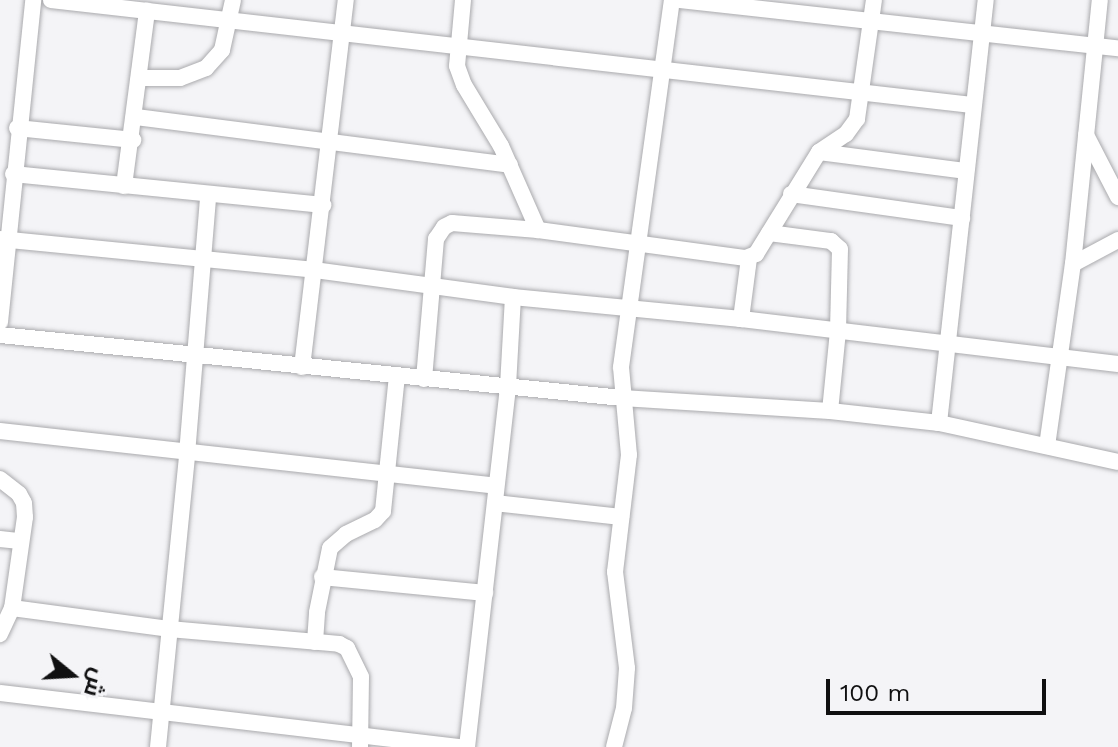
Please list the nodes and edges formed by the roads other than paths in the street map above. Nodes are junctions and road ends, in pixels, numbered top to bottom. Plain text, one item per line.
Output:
1 (33, 0) edge
2 (51, 0) edge
3 (233, 0) edge
4 (346, 0) edge
5 (463, 0) edge
6 (672, 0) edge
7 (680, 0) edge
8 (874, 0) edge
9 (986, 0) edge
10 (1100, 0) edge
11 (147, 11) junction
12 (231, 21) junction
13 (872, 21) junction
14 (341, 33) junction
15 (982, 33) junction
16 (1095, 45) junction
17 (458, 46) junction
18 (1118, 48) edge
19 (663, 70) junction
20 (140, 78) junction
21 (862, 93) junction
22 (972, 105) junction
23 (136, 117) junction
24 (17, 128) junction
25 (1085, 133) junction
26 (133, 140) junction
27 (331, 142) junction
28 (819, 152) junction
29 (510, 165) junction
30 (965, 171) junction
31 (13, 174) junction
32 (124, 186) junction
33 (791, 194) junction
34 (208, 196) junction
35 (1118, 197) edge
36 (323, 205) junction
37 (962, 218) junction
38 (538, 230) junction
39 (769, 233) junction
40 (3, 239) edge
41 (1118, 240) edge
42 (636, 242) junction
43 (749, 258) junction
44 (203, 260) junction
45 (1073, 264) junction
46 (314, 270) junction
47 (433, 286) junction
48 (513, 297) junction
49 (628, 308) junction
50 (741, 319) junction
51 (0, 322) edge
52 (838, 331) junction
53 (0, 335) edge
54 (947, 344) junction
55 (195, 355) junction
56 (1060, 359) junction
57 (1118, 364) edge
58 (302, 367) junction
59 (397, 376) junction
60 (424, 379) junction
61 (508, 386) junction
62 (622, 398) junction
63 (830, 411) junction
64 (939, 423) junction
65 (0, 431) edge
66 (1047, 446) junction
67 (187, 454) junction
68 (1118, 462) edge
69 (388, 475) junction
70 (0, 479) edge
71 (496, 495) junction
72 (621, 517) junction
73 (0, 539) edge
74 (20, 541) junction
75 (322, 577) junction
76 (485, 593) junction
77 (12, 608) junction
78 (169, 629) junction
79 (0, 634) edge
80 (315, 642) junction
81 (0, 693) edge
82 (160, 712) junction
83 (361, 741) edge
84 (158, 747) edge
85 (459, 747) edge
86 (467, 747) edge
87 (614, 747) edge

1 - 24 street
2 - 11 street
3 - 12 street
4 - 14 street
5 - 17 street
6 - 19 street
7 - 13 street
8 - 13 street
9 - 15 street
10 - 16 street
11 - 12 street
11 - 20 street
12 - 14 street
12 - 20 street
13 - 15 street
13 - 21 street
14 - 17 street
14 - 27 street
15 - 16 street
15 - 22 street
16 - 18 street
16 - 25 street
17 - 19 street
17 - 29 street
19 - 21 street
19 - 42 street
20 - 23 street
21 - 22 street
21 - 28 street
22 - 30 street
23 - 26 street
23 - 27 street
24 - 26 street
24 - 31 street
25 - 35 street
25 - 45 street
26 - 32 street
27 - 29 street
27 - 36 street
28 - 30 street
28 - 33 street
29 - 38 street
30 - 37 street
31 - 32 street
31 - 40 street
32 - 34 street
33 - 37 street
33 - 39 street
34 - 36 street
34 - 44 street
36 - 46 street
37 - 54 street
38 - 42 street
38 - 47 street
39 - 43 street
39 - 52 street
40 - 44 street
40 - 51 street
41 - 45 street
42 - 43 street
42 - 49 street
43 - 50 street
44 - 46 street
44 - 55 street
45 - 56 street
46 - 47 street
46 - 58 street
47 - 48 street
47 - 60 street
48 - 49 street
48 - 61 street
49 - 50 street
49 - 62 street
50 - 52 street
52 - 54 street
52 - 63 street
53 - 55 street
54 - 56 street
54 - 64 street
55 - 58 street
55 - 67 street
56 - 57 street
56 - 66 street
58 - 59 street
59 - 60 street
59 - 69 street
60 - 61 street
61 - 62 street
61 - 71 street
62 - 63 street
62 - 72 street
63 - 64 street
64 - 66 street
65 - 67 street
66 - 68 street
67 - 69 street
67 - 78 street
69 - 71 street
69 - 75 street
70 - 74 street
71 - 72 street
71 - 76 street
72 - 87 street
73 - 74 street
74 - 77 street
75 - 76 street
75 - 80 street
76 - 86 street
77 - 78 street
77 - 79 street
78 - 80 street
78 - 82 street
80 - 83 street
81 - 82 street
82 - 83 street
82 - 84 street
83 - 85 street

